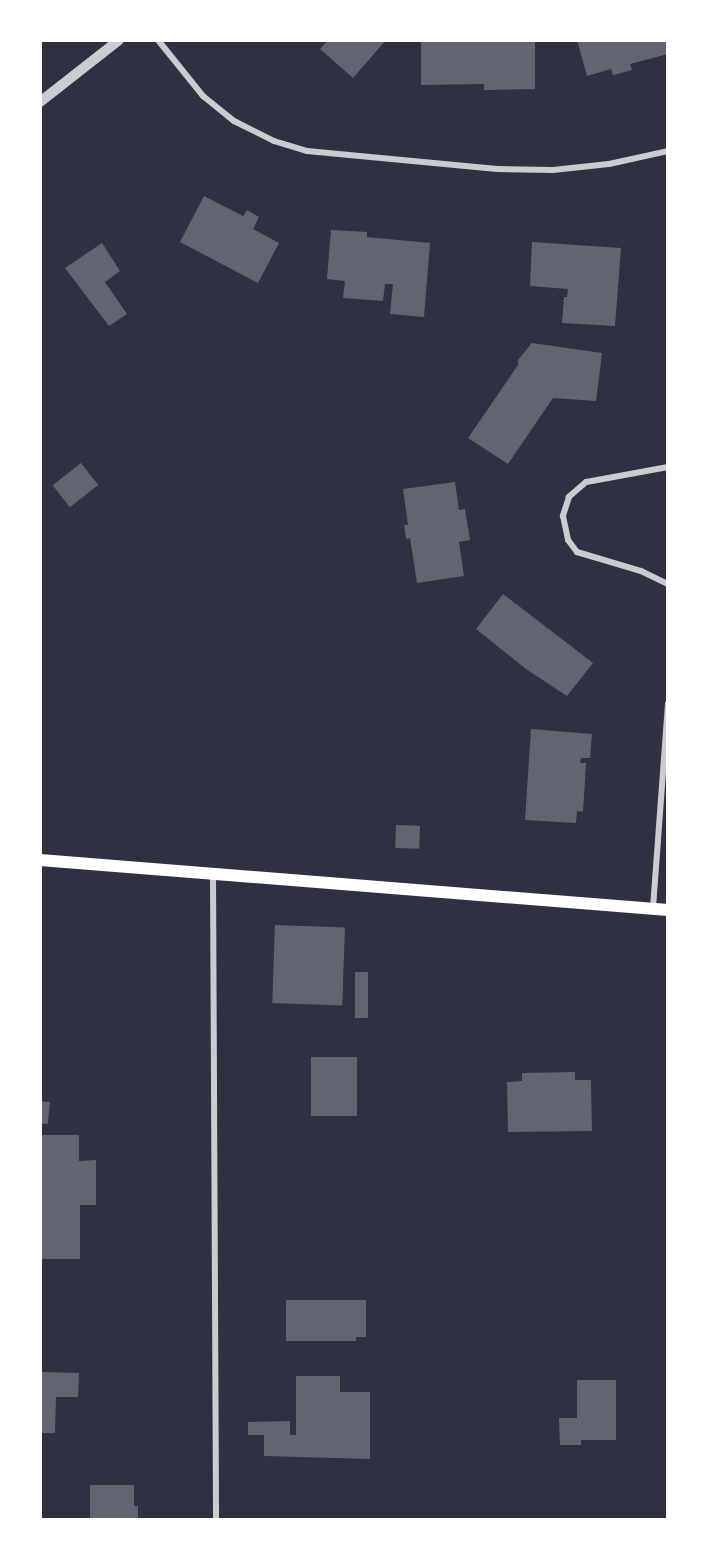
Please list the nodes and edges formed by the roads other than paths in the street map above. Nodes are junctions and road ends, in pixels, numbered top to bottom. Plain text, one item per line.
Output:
1 (118, 40) edge
2 (158, 40) edge
3 (40, 102) edge
4 (668, 151) edge
5 (668, 467) edge
6 (668, 584) edge
7 (668, 704) edge
8 (40, 860) edge
9 (213, 873) junction
10 (653, 908) junction
11 (668, 909) edge
12 (216, 1520) edge

1 - 3 street
2 - 4 street
5 - 6 street
7 - 10 street
8 - 9 main road
9 - 10 main road
9 - 12 street
10 - 11 main road

